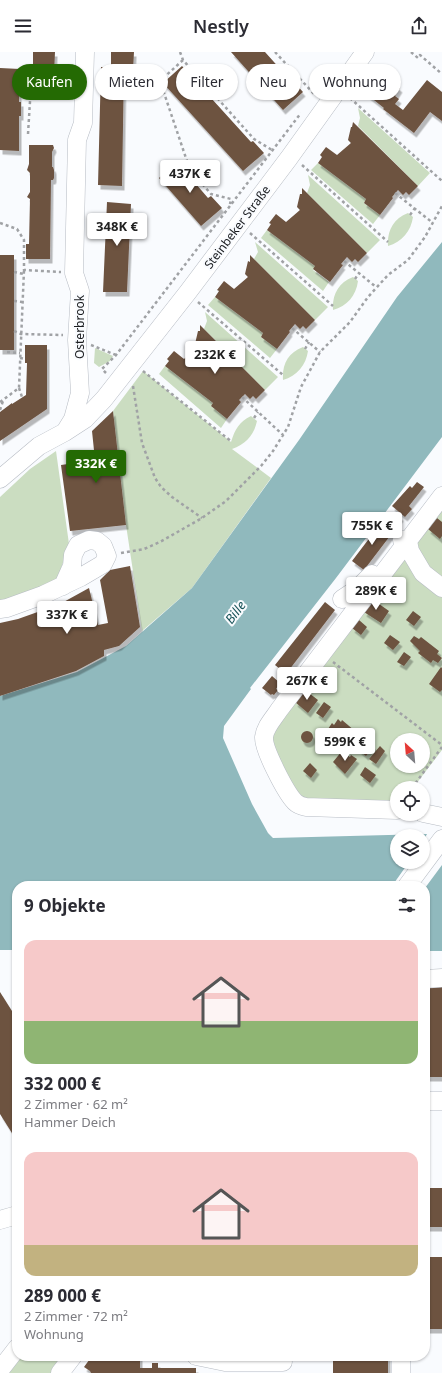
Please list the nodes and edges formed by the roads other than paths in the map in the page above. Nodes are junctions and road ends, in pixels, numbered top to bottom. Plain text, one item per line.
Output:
1 (85, 52) edge
2 (365, 52) edge
3 (80, 392) junction
4 (104, 399) junction
5 (65, 432) junction
6 (0, 479) edge
7 (442, 496) edge
8 (408, 540) junction
9 (63, 586) junction
10 (442, 588) edge
11 (342, 599) dead end
12 (0, 609) edge
13 (390, 810) edge
14 (430, 814) edge
15 (442, 816) edge
16 (441, 840) edge
17 (411, 881) edge
18 (442, 978) edge
19 (430, 979) edge
20 (430, 1101) edge
21 (442, 1101) edge
22 (12, 1216) edge
23 (0, 1220) edge
24 (12, 1354) edge
25 (69, 1361) edge
26 (220, 1361) edge
27 (401, 1361) edge
28 (283, 1364) edge
29 (0, 1370) edge
30 (60, 1373) edge
31 (401, 1373) edge

1 - 3 street, Osterbrook
2 - 4 street, Steinbeker Straße
3 - 4 street
3 - 5 street, Osterbrook
4 - 5 street, Steinbeker Straße
5 - 6 street, Steinbeker Straße
7 - 8 street
8 - 10 street
8 - 11 street
8 - 13 street
9 - 9 street
9 - 12 street
14 - 15 street
16 - 17 street
18 - 19 street
20 - 21 street
22 - 23 street
24 - 29 street
25 - 30 street
26 - 28 street
27 - 31 street

